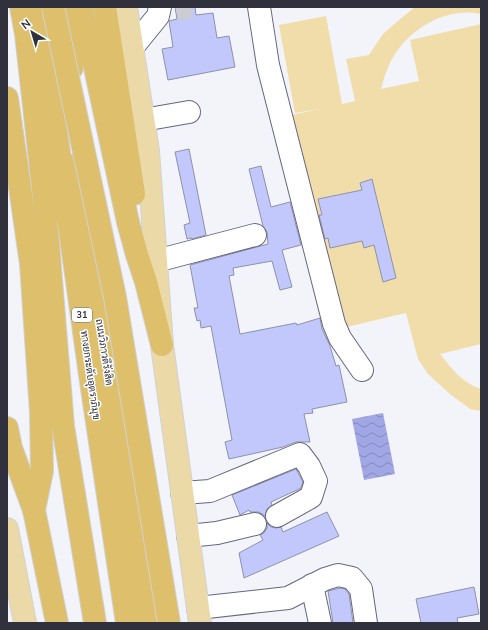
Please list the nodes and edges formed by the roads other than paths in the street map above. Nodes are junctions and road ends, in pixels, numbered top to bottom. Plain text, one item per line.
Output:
1 (21, 7) edge
2 (42, 7) edge
3 (53, 7) edge
4 (69, 7) edge
5 (82, 7) edge
6 (105, 7) edge
7 (126, 7) edge
8 (259, 7) edge
9 (165, 10) edge
10 (132, 48) junction
11 (7, 98) edge
12 (189, 112) dead end
13 (143, 120) junction
14 (255, 235) dead end
15 (156, 261) junction
16 (146, 282) junction
17 (162, 345) junction
18 (362, 370) dead end
19 (7, 428) edge
20 (182, 493) junction
21 (34, 510) junction
22 (277, 516) dead end
23 (255, 524) dead end
24 (7, 529) edge
25 (188, 536) junction
26 (312, 585) junction
27 (199, 615) edge
28 (25, 623) edge
29 (57, 623) edge
30 (95, 623) edge
31 (127, 623) edge
32 (147, 623) edge
33 (169, 623) edge
34 (320, 623) edge
35 (366, 623) edge

1 - 30 highway
2 - 31 highway, ทางยกระดับอุตราภิมุข / 31
3 - 33 highway, bridge
4 - 32 highway, ถนนวิภาวดีรังสิต / 31
5 - 16 highway
6 - 16 highway
7 - 10 main road
8 - 18 lane
9 - 10 lane
10 - 13 main road
11 - 21 highway
12 - 13 lane
13 - 15 main road
14 - 15 lane
15 - 17 main road
16 - 17 highway
17 - 20 main road
19 - 21 highway
20 - 22 lane
20 - 25 main road
21 - 29 highway
23 - 25 lane
24 - 28 main road
25 - 27 main road
26 - 27 lane
26 - 34 lane
26 - 35 lane

